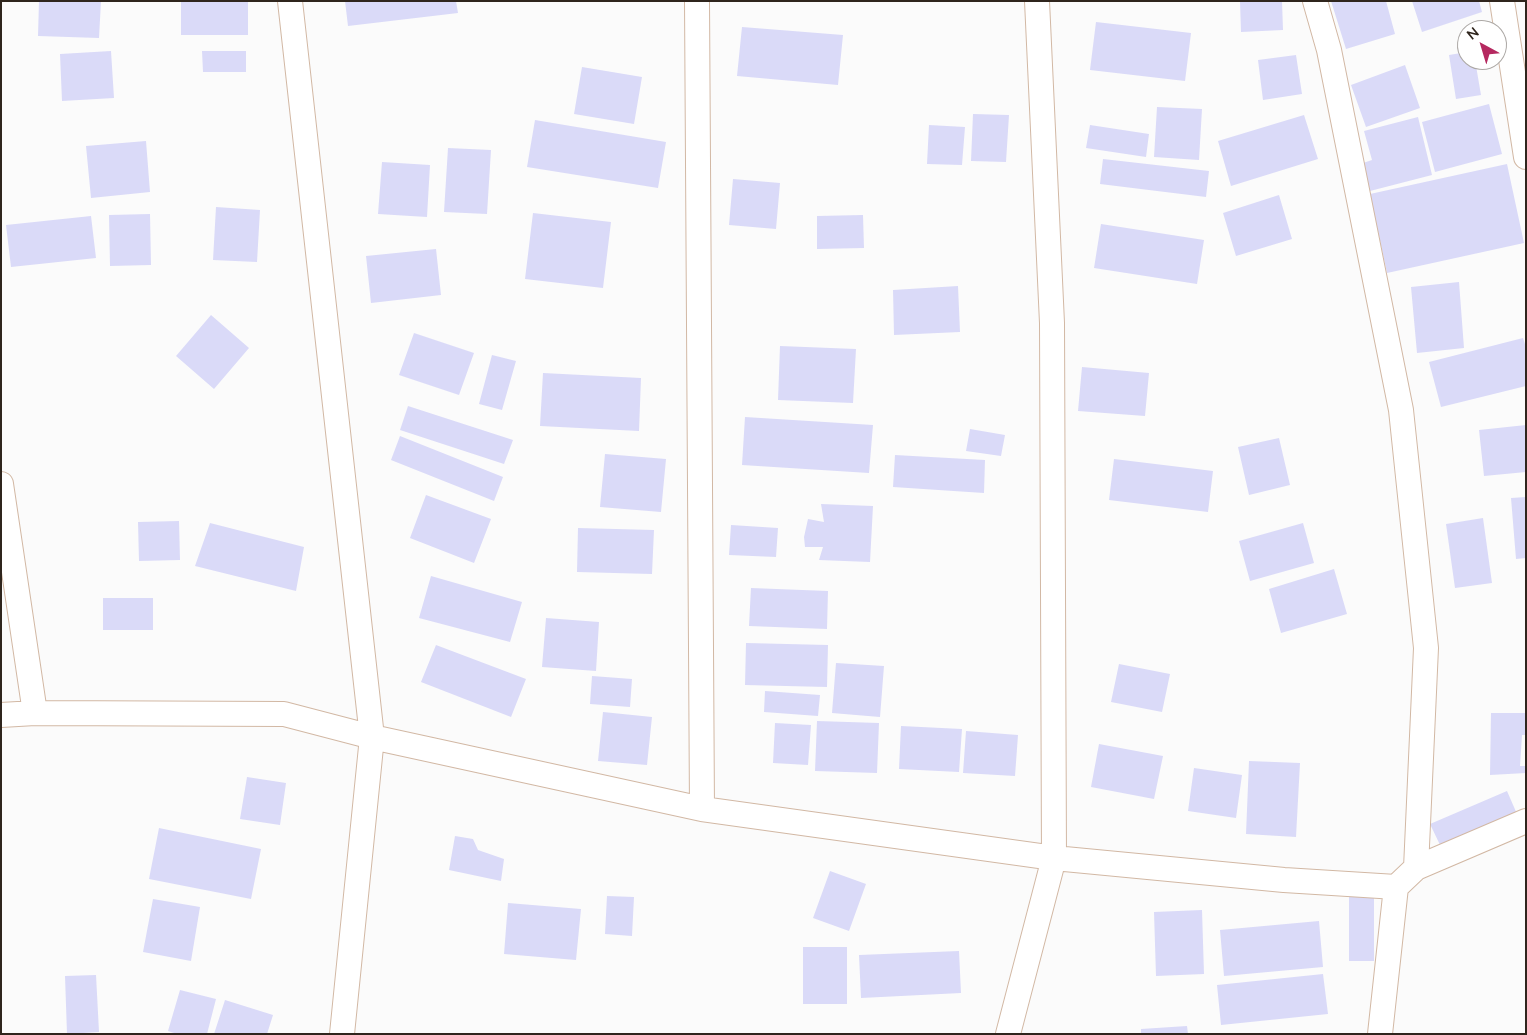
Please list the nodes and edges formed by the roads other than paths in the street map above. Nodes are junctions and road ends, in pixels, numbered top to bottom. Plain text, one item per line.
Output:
1 (290, 1) edge
2 (697, 1) edge
3 (1037, 1) edge
4 (1315, 1) edge
5 (1502, 1) edge
6 (1526, 157) edge
7 (1, 484) edge
8 (35, 713) junction
9 (1, 715) edge
10 (372, 737) junction
11 (702, 809) junction
12 (1526, 821) edge
13 (1054, 858) junction
14 (1416, 868) junction
15 (1396, 887) junction
16 (342, 1034) edge
17 (1008, 1034) edge
18 (1380, 1034) edge

1 - 10 street
2 - 11 street
3 - 13 street
4 - 14 street
5 - 6 street
7 - 8 street
8 - 9 street
8 - 10 street
10 - 11 street
10 - 16 street
11 - 13 street
12 - 14 street
13 - 15 street
13 - 17 street
14 - 15 street
15 - 18 street

